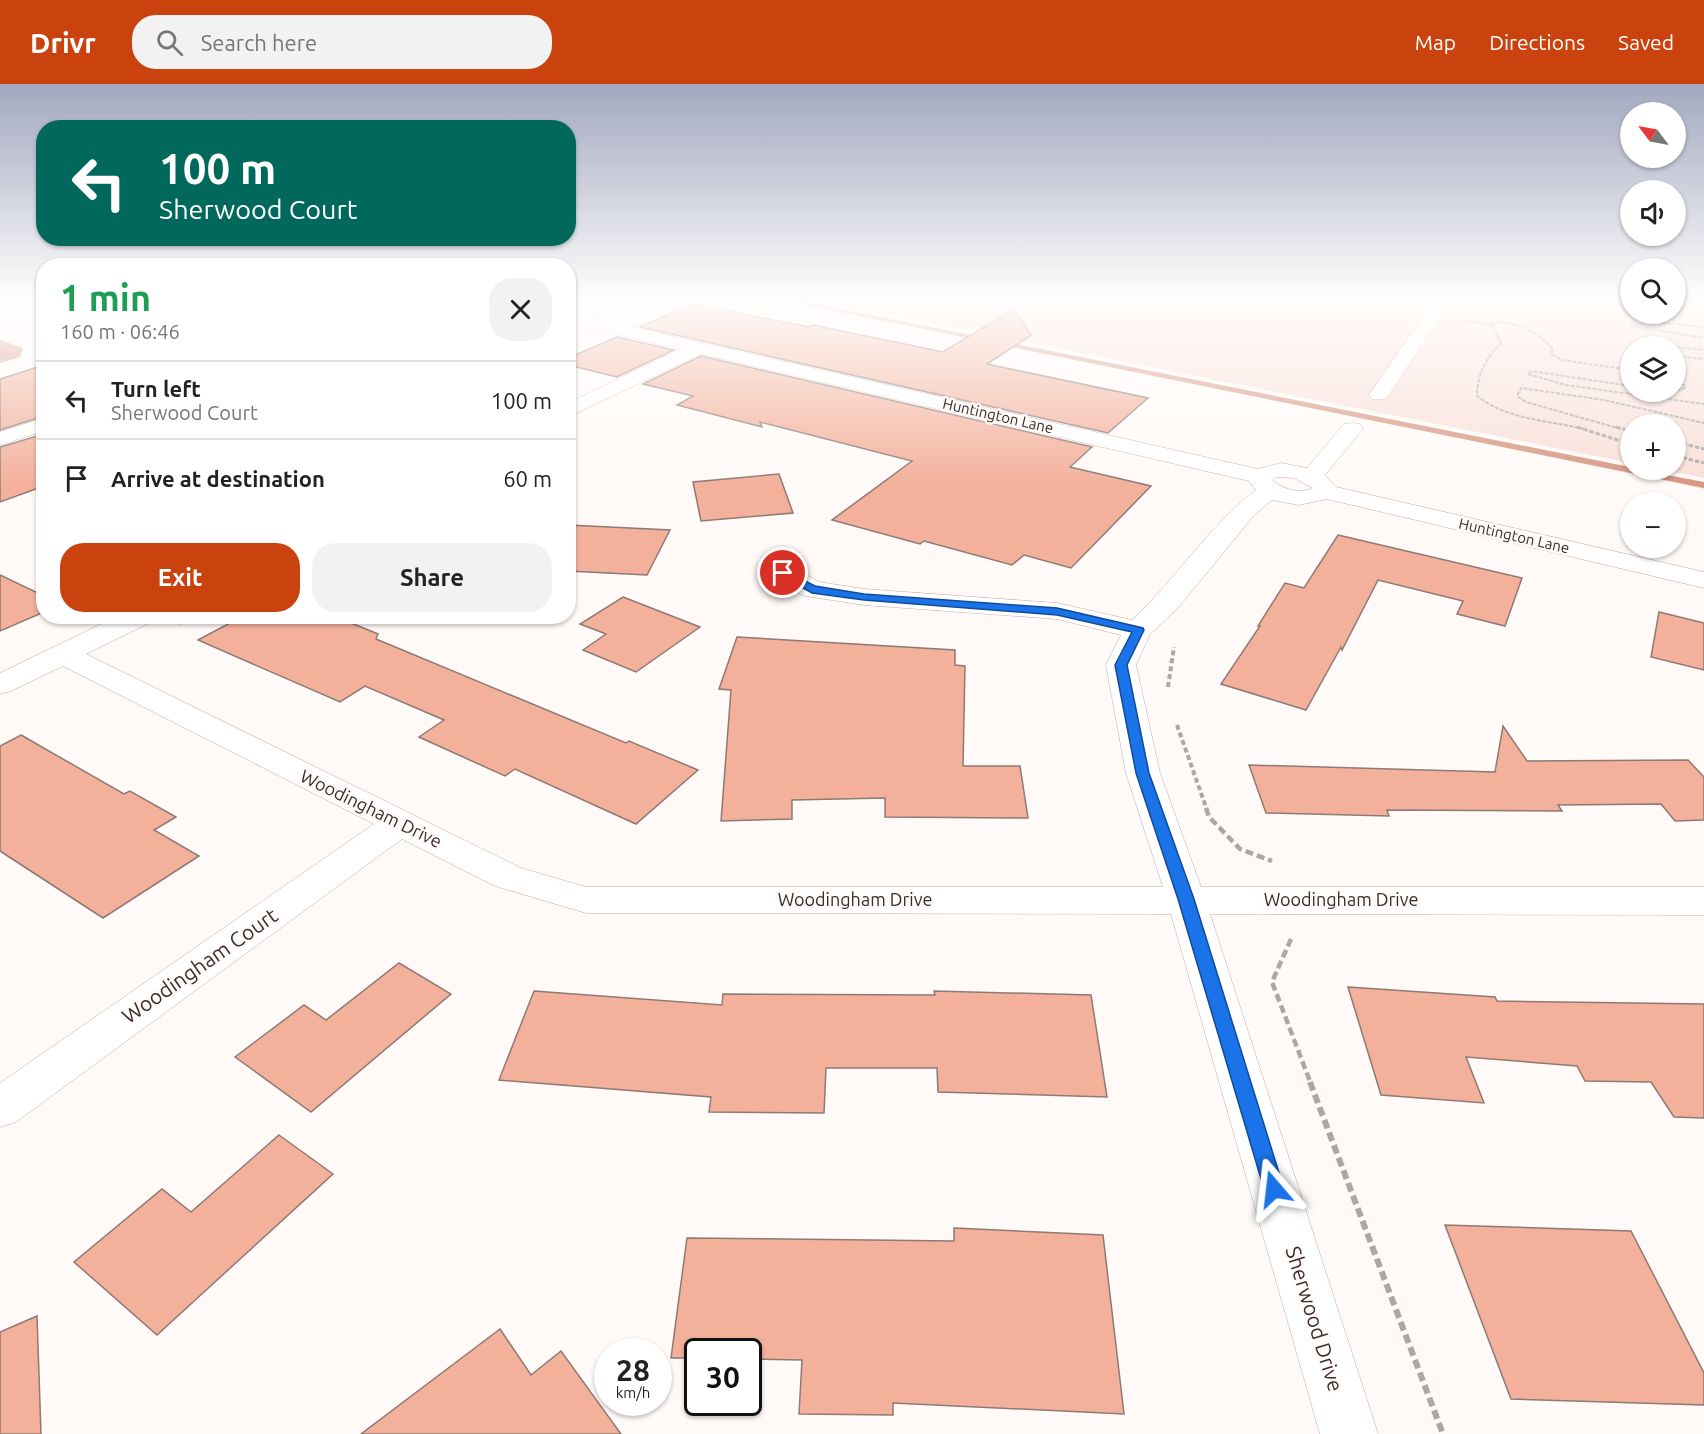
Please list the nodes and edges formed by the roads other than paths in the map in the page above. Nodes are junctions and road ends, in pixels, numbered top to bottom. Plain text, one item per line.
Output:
1 (674, 360) edge
2 (749, 360) edge
3 (1403, 360) edge
4 (1379, 395) dead end
5 (576, 407) edge
6 (36, 427) edge
7 (1352, 429) dead end
8 (0, 439) edge
9 (1318, 483) junction
10 (1265, 484) junction
11 (783, 573) dead end
12 (1704, 580) edge
13 (125, 624) edge
14 (1138, 630) junction
15 (63, 654) junction
16 (0, 684) edge
17 (400, 824) junction
18 (1186, 899) junction
19 (1704, 901) edge
20 (0, 1108) edge
21 (1349, 1434) edge

1 - 5 street
2 - 10 street, Huntington Lane
3 - 4 street
6 - 8 street
7 - 9 street
9 - 10 street, Huntington Lane
9 - 12 street, Huntington Lane
10 - 14 street, Sherwood Drive
11 - 14 street
13 - 15 street
14 - 18 street, Sherwood Drive
15 - 16 street
15 - 17 street, Woodingham Drive
17 - 18 street, Woodingham Drive
17 - 20 street, Woodingham Court
18 - 19 street, Woodingham Drive
18 - 21 street, Sherwood Drive

